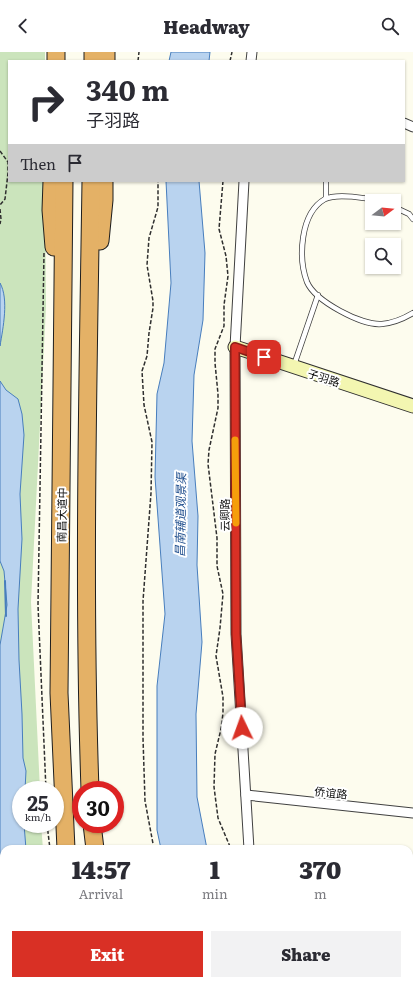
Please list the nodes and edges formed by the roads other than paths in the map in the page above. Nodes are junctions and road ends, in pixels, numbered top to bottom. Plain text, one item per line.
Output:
1 (52, 182) edge
2 (64, 182) edge
3 (91, 182) edge
4 (104, 182) edge
5 (244, 182) edge
6 (326, 182) edge
7 (365, 197) edge
8 (326, 198) junction
9 (401, 210) edge
10 (413, 219) edge
11 (318, 295) junction
12 (413, 313) edge
13 (63, 344) junction
14 (235, 347) junction
15 (88, 351) junction
16 (293, 366) junction
17 (413, 406) edge
18 (90, 781) edge
19 (246, 794) junction
20 (413, 813) edge
21 (93, 833) edge
22 (66, 845) edge
23 (94, 845) edge
24 (249, 845) edge

1 - 13 highway
2 - 13 highway, 南昌大道中
3 - 15 highway
4 - 15 highway
5 - 14 street, 云卿路
6 - 8 lane
7 - 8 lane
8 - 11 lane
9 - 10 lane
11 - 12 lane
11 - 16 lane
13 - 22 highway, 南昌大道中
14 - 16 street, 子羽路
14 - 19 street, 云卿路
15 - 18 highway
16 - 17 street, 子羽路
19 - 20 street, 侨谊路
19 - 24 street, 云卿路
21 - 23 highway

